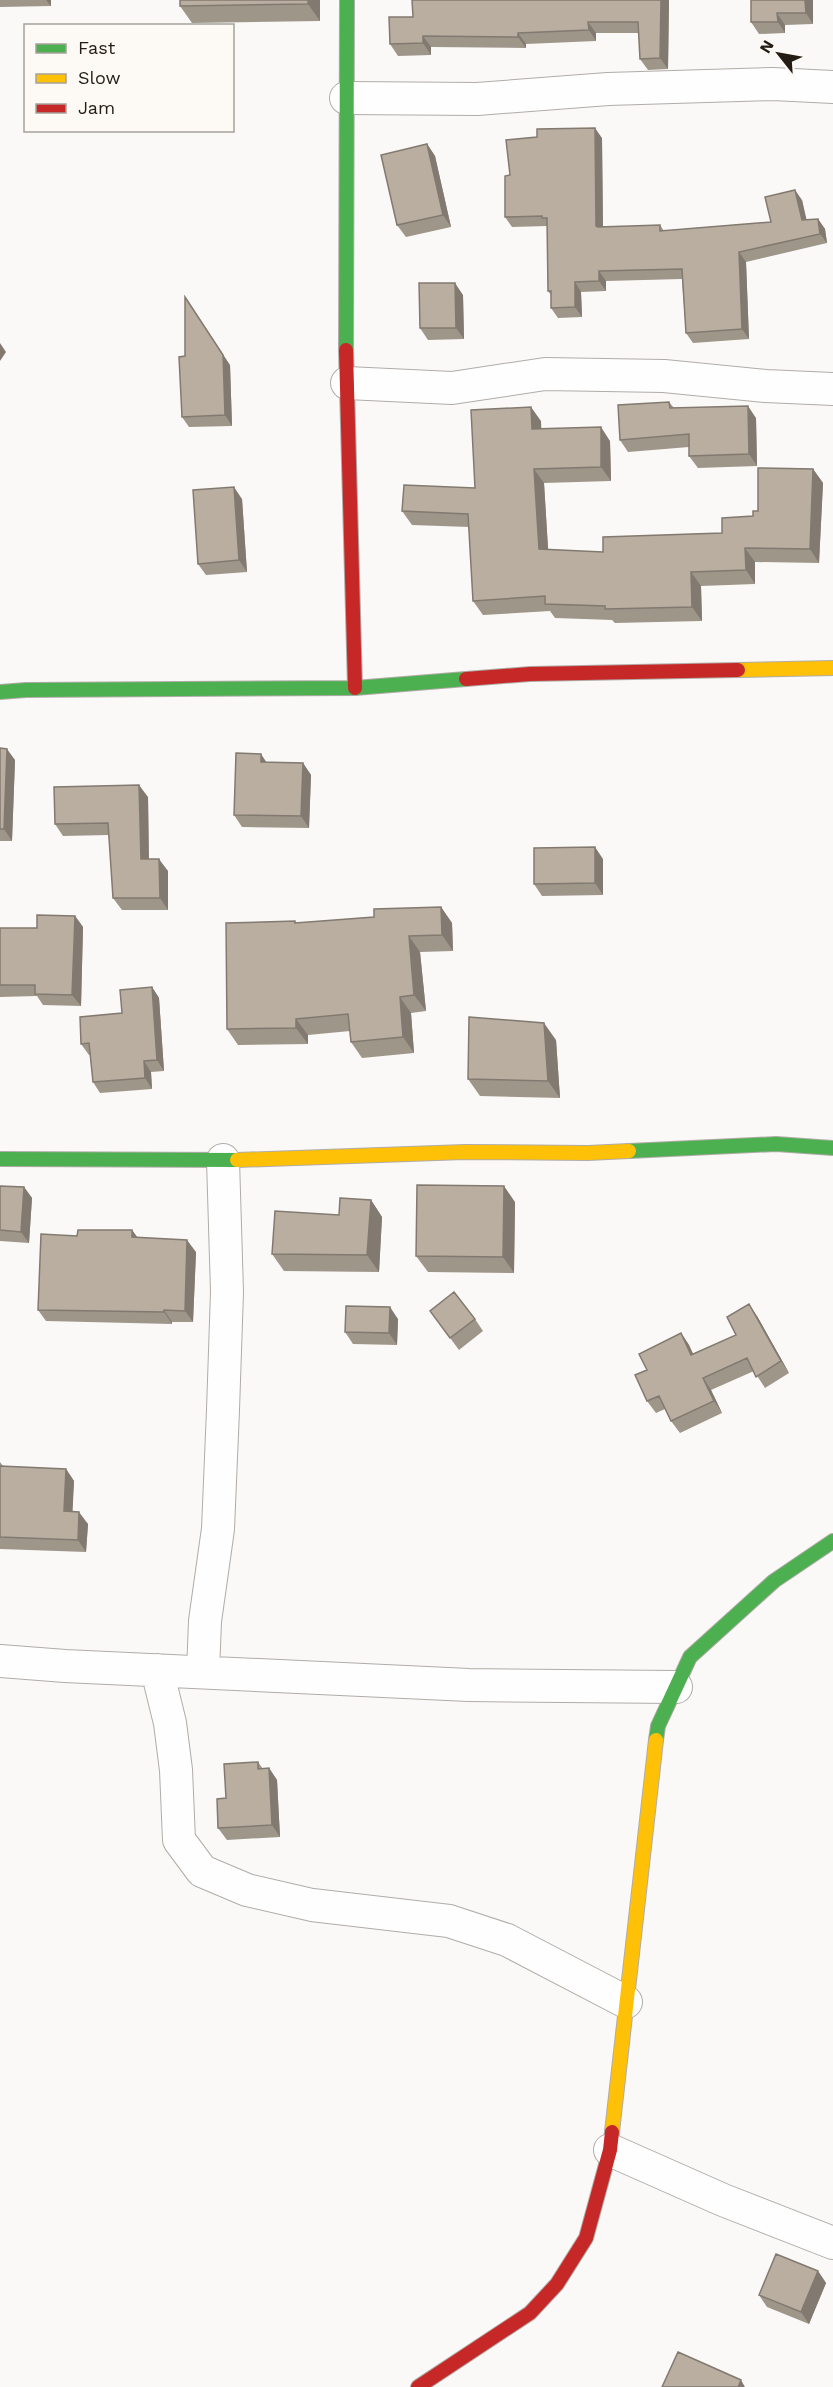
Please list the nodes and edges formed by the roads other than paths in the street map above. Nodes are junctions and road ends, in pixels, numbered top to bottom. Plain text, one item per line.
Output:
1 (347, 0) edge
2 (833, 87) edge
3 (346, 98) junction
4 (347, 382) junction
5 (833, 389) edge
6 (833, 668) edge
7 (355, 688) junction
8 (0, 692) edge
9 (833, 1148) edge
10 (0, 1159) edge
11 (223, 1160) junction
12 (833, 1541) edge
13 (0, 1661) edge
14 (157, 1670) junction
15 (202, 1672) junction
16 (676, 1687) junction
17 (626, 2002) junction
18 (610, 2150) junction
19 (833, 2243) edge
20 (418, 2387) edge

1 - 3 street
2 - 3 street
3 - 4 street
4 - 5 street
4 - 7 street
6 - 7 street
7 - 8 street
9 - 11 street
10 - 11 street
11 - 15 street
12 - 16 street
13 - 14 street
14 - 15 street
14 - 17 street
15 - 16 street
16 - 17 street
17 - 18 street
18 - 19 street
18 - 20 street

